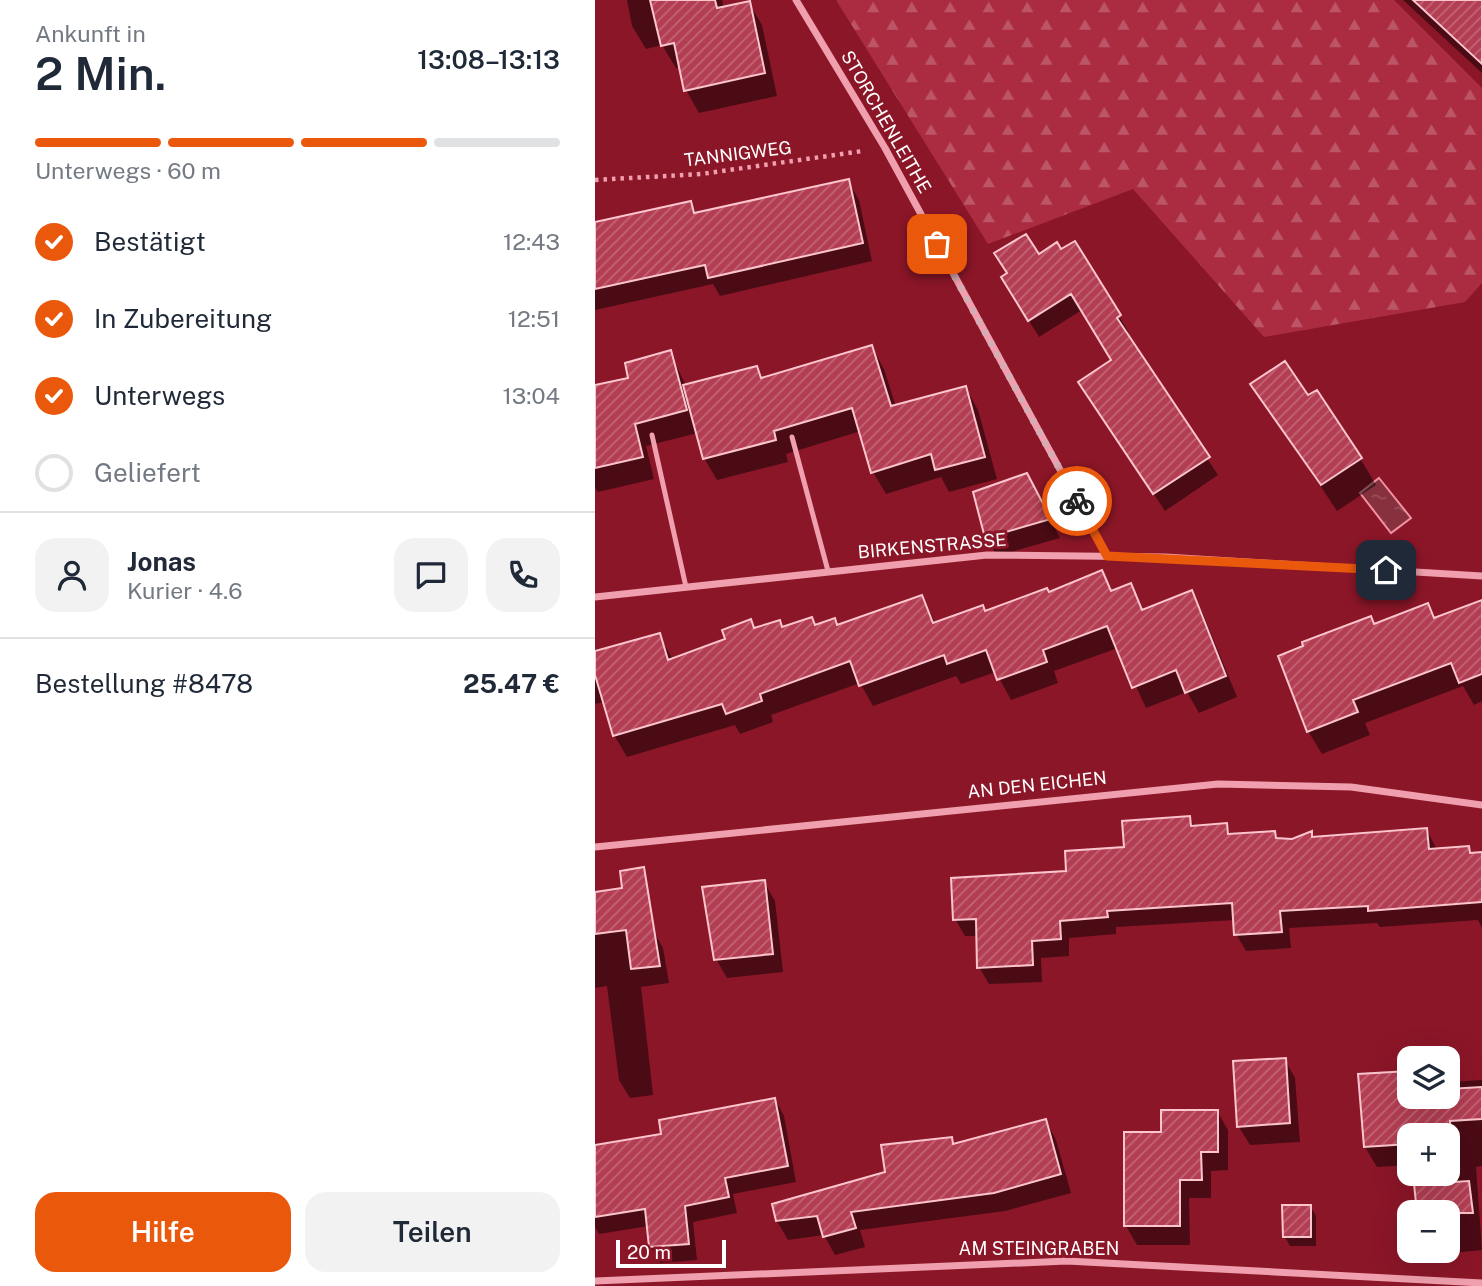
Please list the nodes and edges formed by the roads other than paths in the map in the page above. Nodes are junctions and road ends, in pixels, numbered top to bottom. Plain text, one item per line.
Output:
1 (796, 0) edge
2 (652, 435) dead end
3 (792, 438) dead end
4 (1107, 556) junction
5 (828, 571) junction
6 (1482, 576) edge
7 (686, 587) junction
8 (595, 597) edge
9 (1482, 805) edge
10 (595, 847) edge
11 (595, 1282) edge
12 (1482, 1283) edge

1 - 4 street, STORCHENLEITHE
2 - 7 lane
3 - 5 lane
4 - 5 street, BIRKENSTRASSE
4 - 6 street, BIRKENSTRASSE
5 - 7 street, BIRKENSTRASSE
7 - 8 street, BIRKENSTRASSE
9 - 10 street, AN DEN EICHEN
11 - 12 street, AM STEINGRABEN

